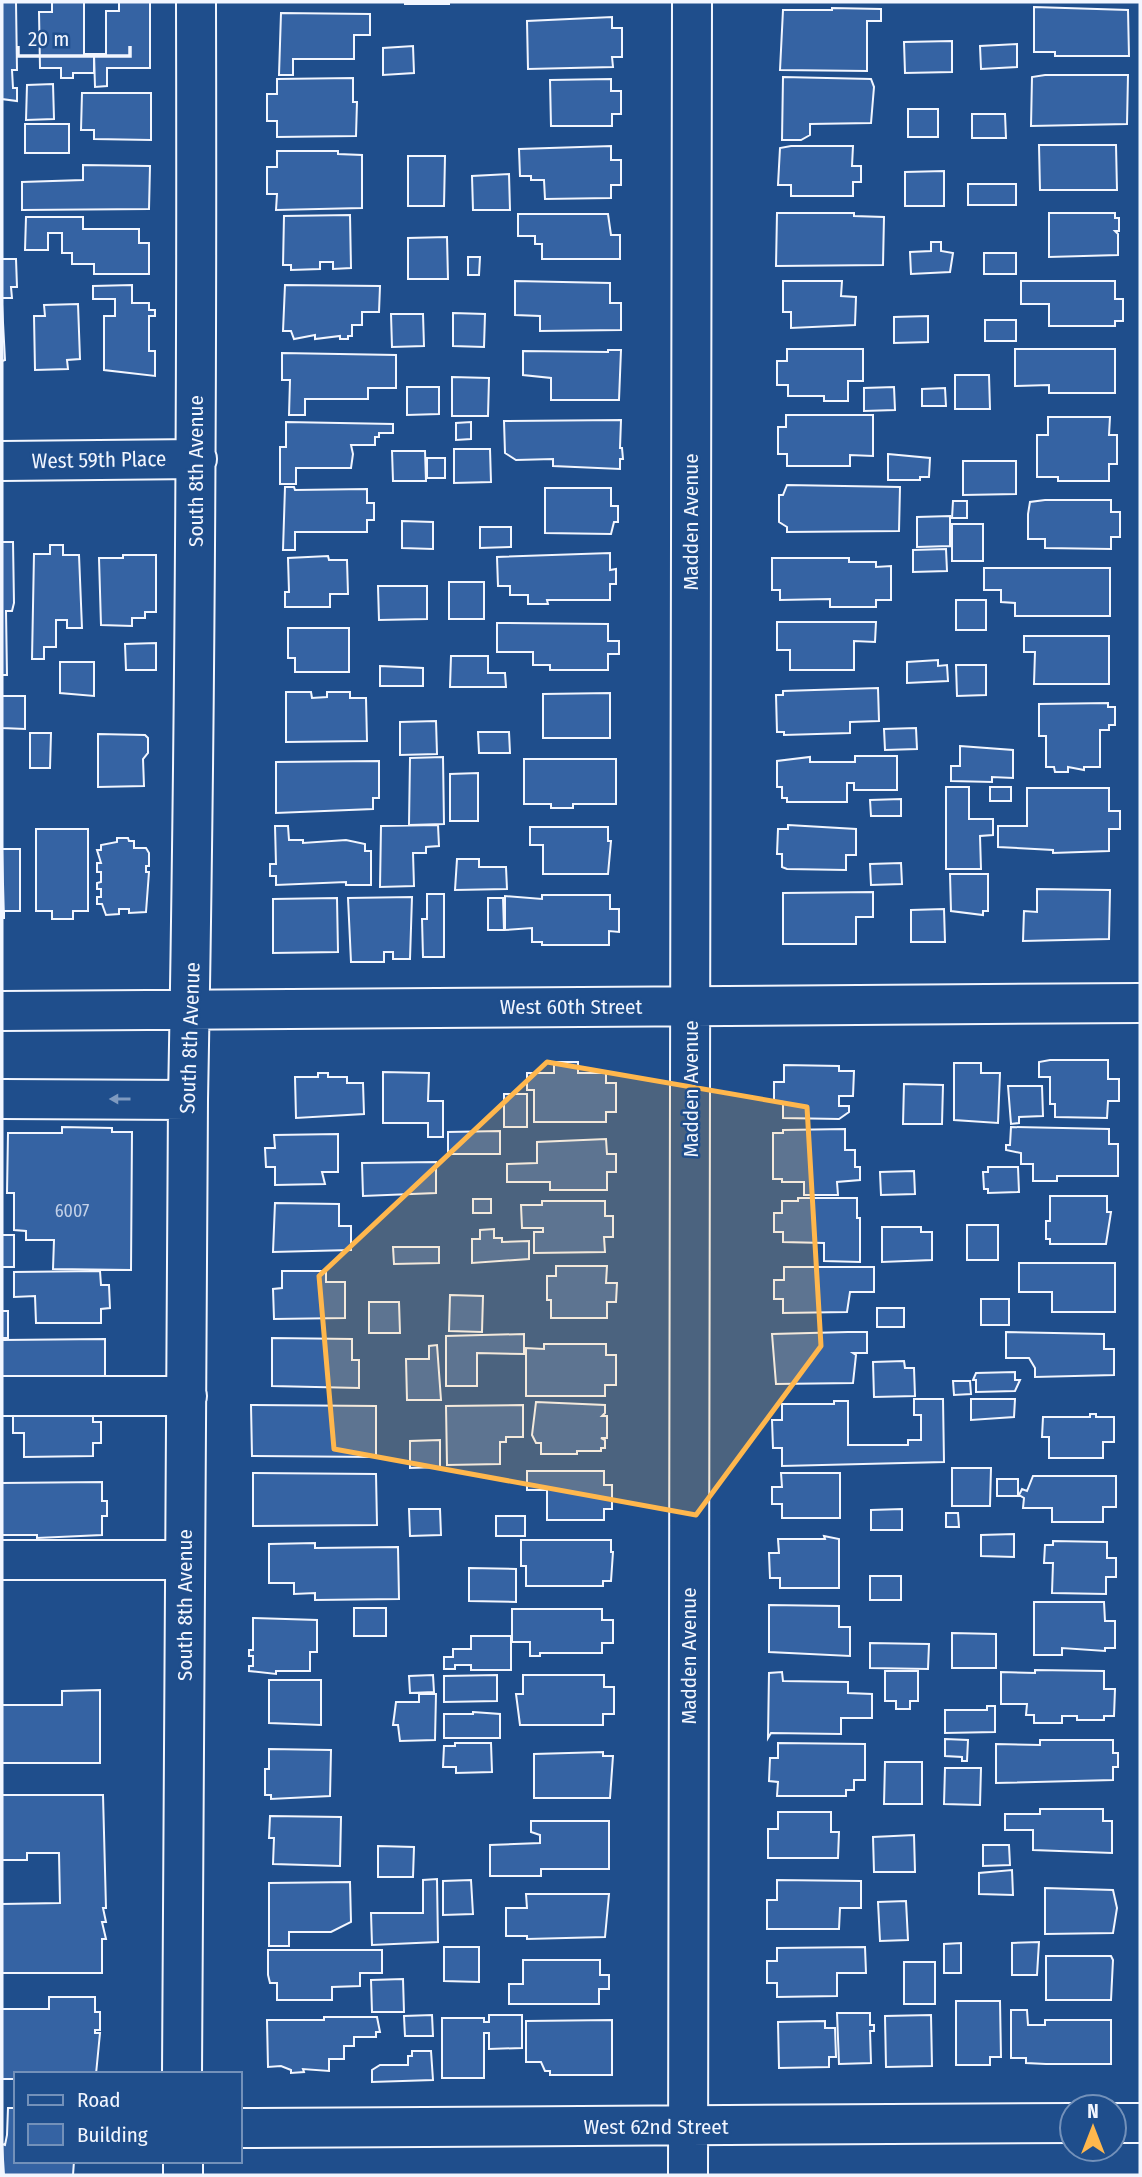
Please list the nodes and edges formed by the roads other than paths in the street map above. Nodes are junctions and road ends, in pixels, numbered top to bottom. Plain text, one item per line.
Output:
1 (196, 2) edge
2 (692, 2) edge
3 (197, 459) junction
4 (2, 461) edge
5 (1140, 1003) edge
6 (691, 1006) junction
7 (191, 1009) junction
8 (2, 1011) edge
9 (2, 1099) edge
10 (188, 1100) junction
11 (2, 1396) edge
12 (187, 1396) junction
13 (2, 1560) edge
14 (185, 1560) junction
15 (183, 2072) edge
16 (1058, 2123) edge
17 (688, 2127) junction
18 (242, 2128) edge
19 (688, 2175) edge

1 - 3 street, South 8th Avenue
2 - 6 street, Madden Avenue
3 - 4 street, West 59th Place
3 - 7 street, South 8th Avenue
5 - 6 street, West 60th Street
6 - 7 street, West 60th Street
6 - 17 street, Madden Avenue
7 - 8 street, West 60th Street
7 - 10 street, South 8th Avenue
10 -> 9 street
10 - 12 street, South 8th Avenue
11 - 12 street
12 - 14 street, South 8th Avenue
13 - 14 street
14 - 15 street, South 8th Avenue
16 - 17 street, West 62nd Street
17 - 18 street, West 62nd Street
17 - 19 street, Madden Avenue

